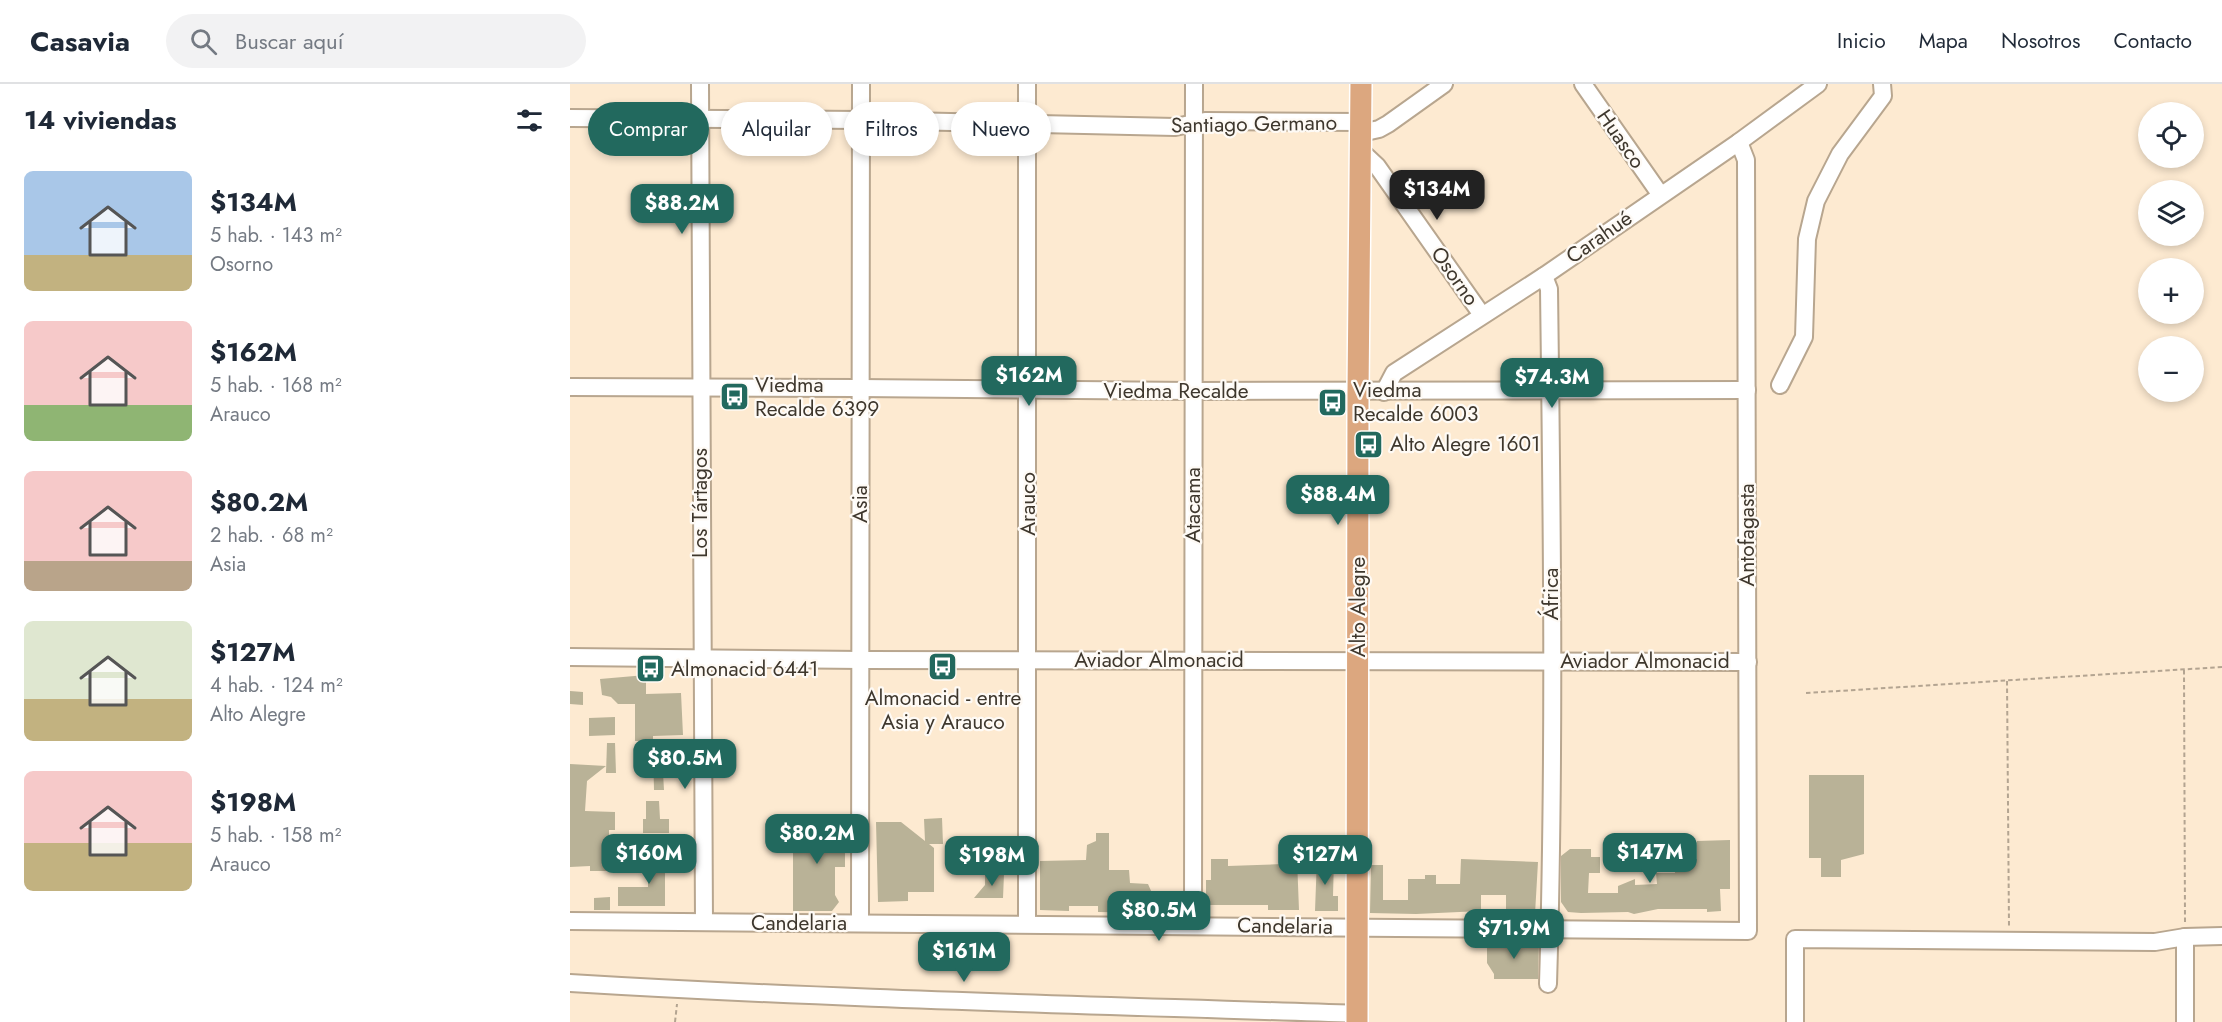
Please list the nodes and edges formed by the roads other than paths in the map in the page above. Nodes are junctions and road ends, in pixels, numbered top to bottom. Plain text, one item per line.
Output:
1 (700, 84) edge
2 (861, 84) edge
3 (1027, 84) edge
4 (1194, 84) edge
5 (1361, 84) edge
6 (1444, 84) edge
7 (1582, 84) edge
8 (1818, 84) edge
9 (1882, 84) edge
10 (700, 102) edge
11 (861, 102) edge
12 (1027, 102) edge
13 (570, 118) edge
14 (588, 118) edge
15 (709, 120) edge
16 (844, 120) edge
17 (1051, 123) edge
18 (1194, 123) junction
19 (1361, 136) junction
20 (1739, 142) junction
21 (699, 156) edge
22 (861, 156) edge
23 (1026, 156) edge
24 (1660, 194) junction
25 (1544, 276) junction
26 (1482, 315) junction
27 (1780, 385) dead end
28 (570, 387) edge
29 (700, 387) junction
30 (860, 388) junction
31 (1028, 390) junction
32 (1747, 390) junction
33 (1193, 392) junction
34 (1358, 392) junction
35 (1384, 392) junction
36 (1551, 392) junction
37 (570, 657) edge
38 (701, 658) junction
39 (861, 660) junction
40 (1028, 660) junction
41 (1194, 660) junction
42 (1358, 660) junction
43 (1551, 661) junction
44 (1748, 662) junction
45 (570, 921) edge
46 (704, 922) junction
47 (860, 923) junction
48 (1027, 924) junction
49 (1193, 925) junction
50 (1357, 927) junction
51 (1550, 928) junction
52 (1748, 931) joint
53 (2222, 936) edge
54 (2185, 937) junction
55 (570, 983) edge
56 (1548, 984) dead end
57 (1358, 1018) edge
58 (1796, 1022) edge
59 (2186, 1022) edge

1 - 10 street, Los Tártagos
2 - 11 street, Asia
3 - 12 street, Arauco
4 - 18 street, Atacama
5 - 19 main road, Alto Alegre
6 - 19 street, Santiago Germano
7 - 24 street, Huasco
8 - 20 street, Carahué
9 - 27 street
13 - 14 street, Santiago Germano
15 - 16 street, Santiago Germano
17 - 18 street, Santiago Germano
18 - 19 street, Santiago Germano
18 - 33 street, Atacama
19 - 26 street, Osorno
19 - 34 main road, Alto Alegre
20 - 24 street, Carahué
20 - 32 street, Antofagasta
21 - 29 street, Los Tártagos
22 - 30 street, Asia
23 - 31 street, Arauco
24 - 25 street, Carahué
25 - 26 street, Carahué
25 - 36 street, África
26 - 35 street, Carahué
28 - 29 street, Viedma Recalde
29 - 30 street, Viedma Recalde
29 - 38 street, Los Tártagos
30 - 31 street, Viedma Recalde
30 - 39 street, Asia
31 - 33 street, Viedma Recalde
31 - 40 street, Arauco
32 - 36 street, Viedma Recalde
32 - 44 street, Antofagasta
33 - 34 street, Viedma Recalde
33 - 41 street, Atacama
34 - 35 street, Viedma Recalde
34 - 42 main road, Alto Alegre
35 - 36 street, Viedma Recalde
36 - 43 street, África
37 - 38 street, Aviador Almonacid
38 - 39 street, Aviador Almonacid
38 - 46 street, Los Tártagos
39 - 40 street, Aviador Almonacid
39 - 47 street, Asia
40 - 41 street, Aviador Almonacid
40 - 48 street, Arauco
41 - 42 street, Aviador Almonacid
41 - 49 street, Atacama
42 - 43 street, Aviador Almonacid
42 - 50 main road, Alto Alegre
43 - 44 street, Aviador Almonacid
43 - 51 street, África
44 - 52 street, Antofagasta
45 - 46 street, Candelaria
46 - 47 street, Candelaria
47 - 48 street, Candelaria
48 - 49 street, Candelaria
49 - 50 street, Candelaria
50 - 51 street, Candelaria
50 - 57 main road, Alto Alegre
51 - 52 street, Candelaria
51 - 56 street, África
53 - 54 street
54 - 58 street
54 - 59 street
55 - 57 street

